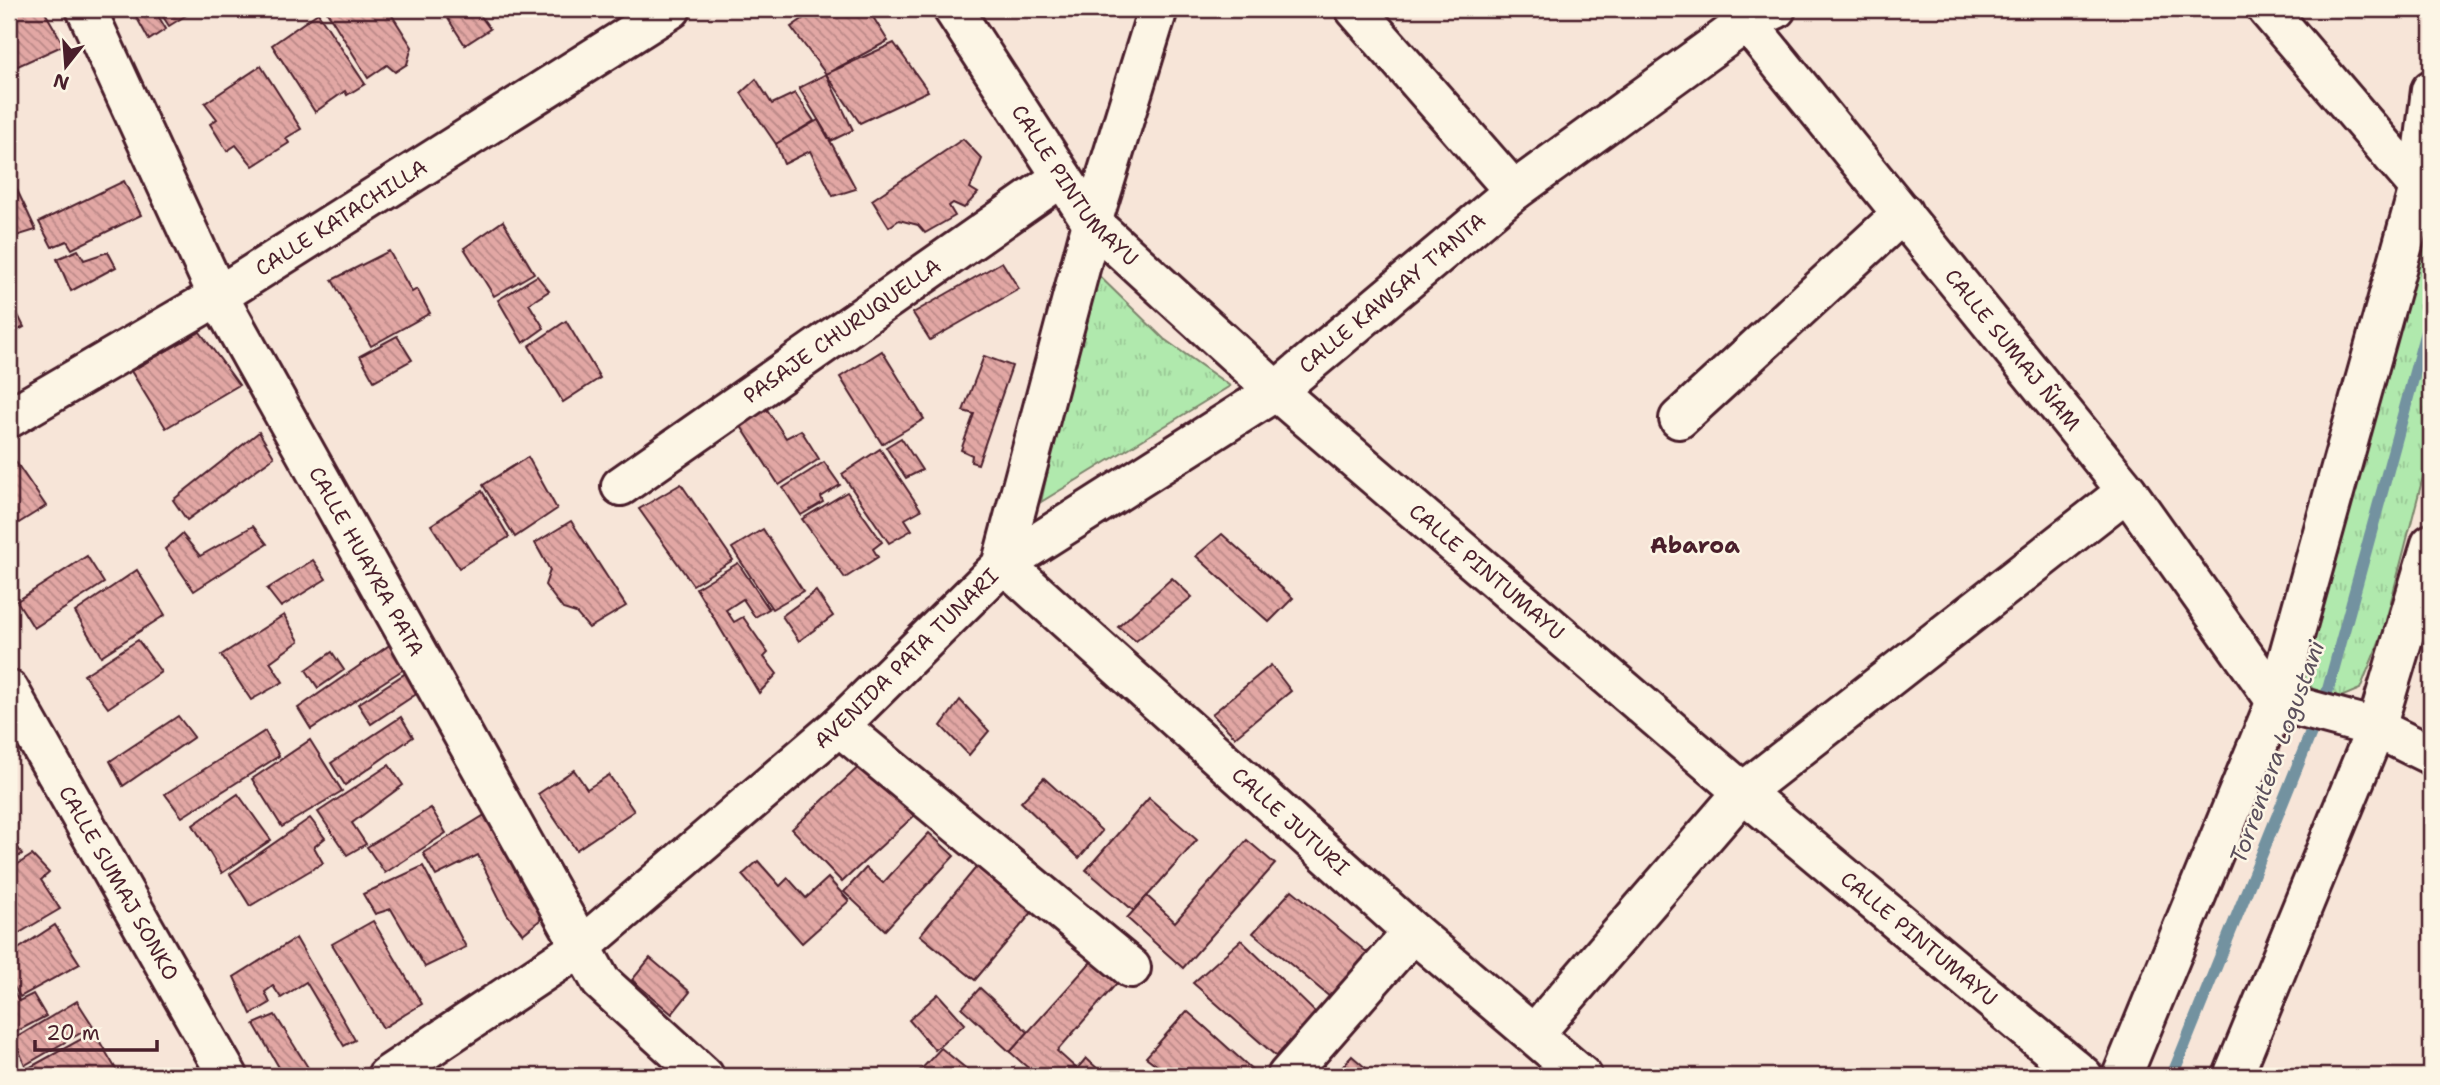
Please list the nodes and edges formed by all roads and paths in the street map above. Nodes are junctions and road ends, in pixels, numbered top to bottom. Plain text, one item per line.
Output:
1 (86, 9) edge
2 (671, 9) edge
3 (953, 9) edge
4 (1158, 9) edge
5 (1355, 9) edge
6 (2267, 9) edge
7 (1753, 13) edge
8 (2431, 90) edge
9 (1062, 177) junction
10 (2419, 187) junction
11 (1514, 191) junction
12 (1903, 213) junction
13 (1092, 223) junction
14 (218, 296) junction
15 (1276, 391) junction
16 (9, 418) edge
17 (1679, 419) dead end
18 (621, 486) dead end
19 (2127, 491) junction
20 (2431, 544) edge
21 (1001, 566) junction
22 (9, 690) edge
23 (2305, 709) junction
24 (839, 726) junction
25 (2376, 728) junction
26 (2431, 755) edge
27 (1743, 792) junction
28 (1413, 932) junction
29 (582, 946) junction
30 (1131, 968) dead end
31 (1534, 1034) junction
32 (228, 1076) edge
33 (387, 1076) edge
34 (704, 1076) edge
35 (1287, 1076) edge
36 (1582, 1076) edge
37 (2083, 1076) edge
38 (2122, 1076) edge
39 (2233, 1076) edge

1 - 14 street, CALLE HUAYRA PATA
2 - 14 street, CALLE KATACHILLA
3 - 9 street, CALLE PINTUMAYU
4 - 13 street, AVENIDA PATA TUNARI
5 - 11 street
6 - 10 street
7 - 11 street, CALLE KAWSAY T'ANTA
7 - 12 street, CALLE SUMAJ ÑAM
8 - 10 street
9 - 13 street, CALLE PINTUMAYU
9 - 18 street, PASAJE CHURUQUELLA
10 - 23 street
11 - 15 street, CALLE KAWSAY T'ANTA
12 - 17 street
12 - 19 street, CALLE SUMAJ ÑAM
13 - 15 street, CALLE PINTUMAYU
13 - 21 street, AVENIDA PATA TUNARI
14 - 16 street, CALLE KATACHILLA
14 - 29 street, CALLE HUAYRA PATA
15 - 21 street, CALLE KAWSAY T'ANTA
15 - 27 street, CALLE PINTUMAYU
19 - 23 street, CALLE SUMAJ ÑAM
19 - 27 street
20 - 25 street
21 - 24 street, AVENIDA PATA TUNARI
21 - 28 street, CALLE JUTURI
22 - 32 street, CALLE SUMAJ SONKO
23 - 25 street
23 - 38 street
24 - 29 street, AVENIDA PATA TUNARI
24 - 30 street
25 - 26 street
25 - 39 street
27 - 31 street
27 - 37 street, CALLE PINTUMAYU
28 - 31 street, CALLE JUTURI
28 - 35 street
29 - 33 street, AVENIDA PATA TUNARI
29 - 34 street, CALLE HUAYRA PATA
31 - 36 street, CALLE JUTURI

